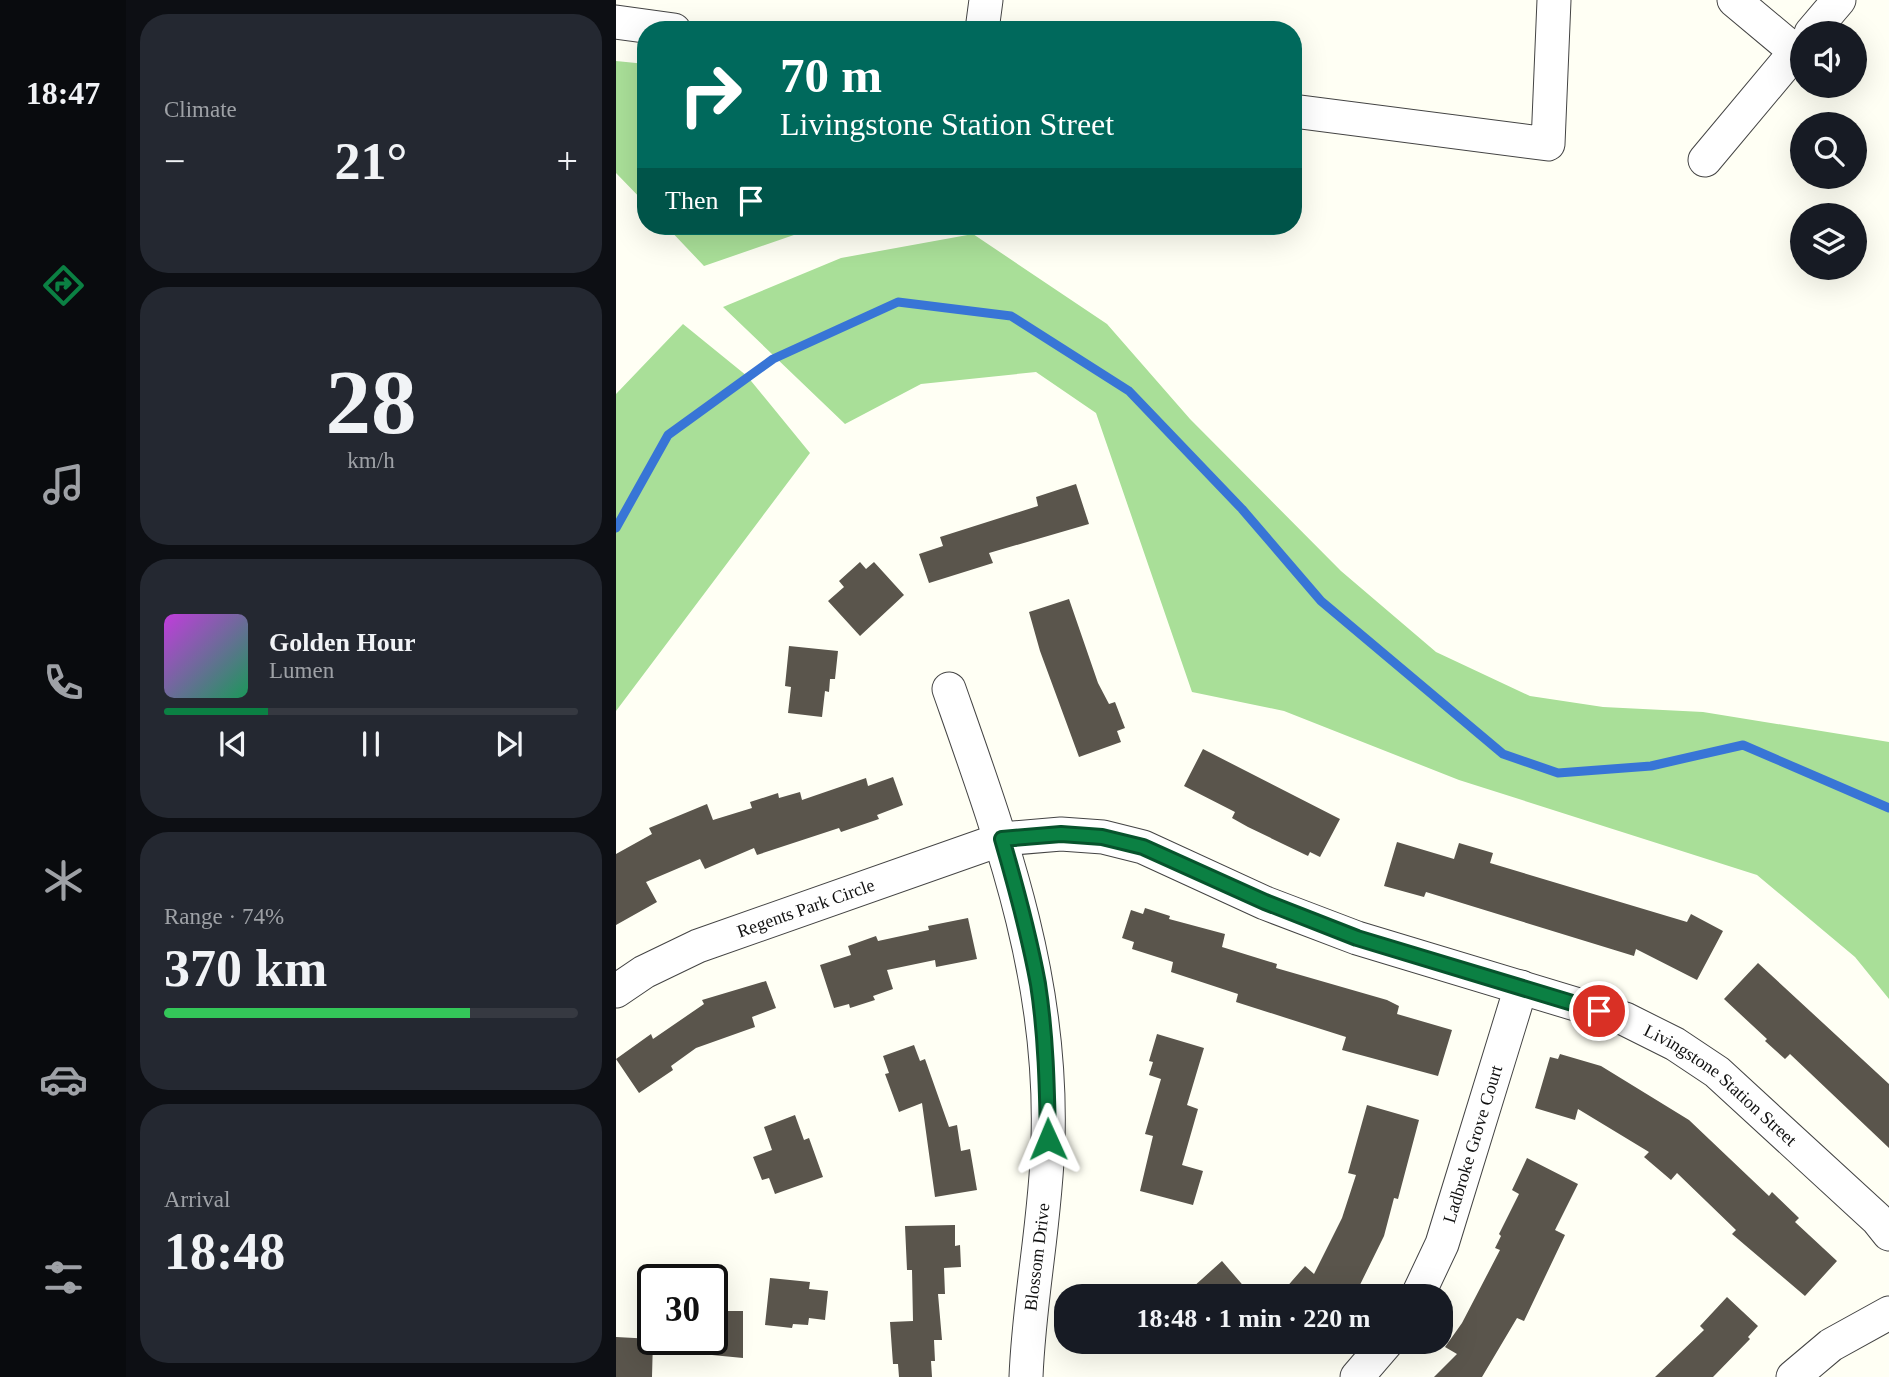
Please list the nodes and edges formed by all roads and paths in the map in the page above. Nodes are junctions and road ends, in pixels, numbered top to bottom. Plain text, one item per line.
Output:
1 (986, 0) edge
2 (1553, 0) edge
3 (1734, 0) edge
4 (1839, 0) edge
5 (983, 21) edge
6 (1821, 21) edge
7 (616, 22) edge
8 (637, 25) edge
9 (1790, 35) edge
10 (1790, 59) edge
11 (1302, 112) edge
12 (1705, 160) dead end
13 (949, 689) dead end
14 (1002, 839) junction
15 (1521, 987) junction
16 (616, 991) edge
17 (1889, 1234) edge
18 (1423, 1284) edge
19 (1889, 1313) edge
20 (1377, 1354) edge
21 (1027, 1377) edge
22 (1357, 1377) edge
23 (1793, 1377) edge

1 - 5 street
2 - 11 street
3 - 9 street
4 - 6 street
7 - 8 street
10 - 12 street
13 - 14 street, Blossom Drive
14 - 15 street, Livingstone Station Street
14 - 16 street, Regents Park Circle
14 - 21 street, Blossom Drive
15 - 17 street, Livingstone Station Street
15 - 18 street, Ladbroke Grove Court
19 - 23 street
20 - 22 street

